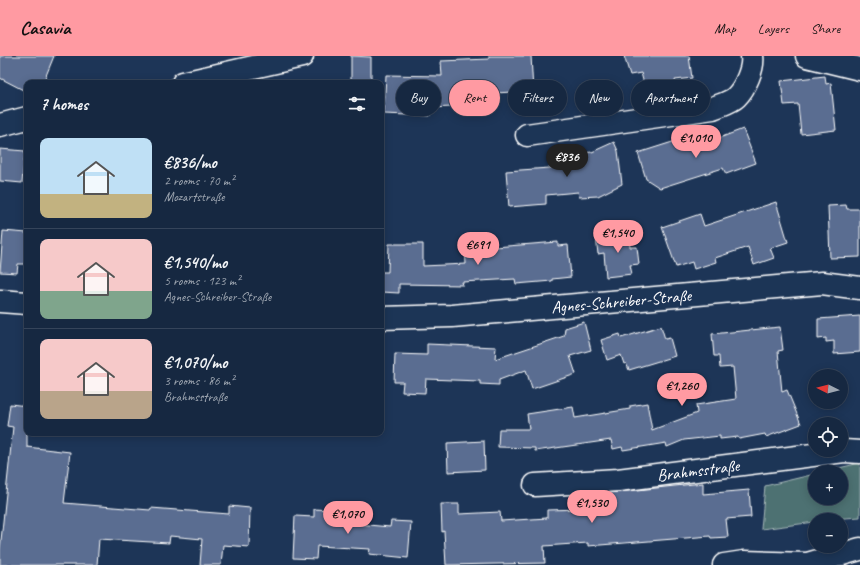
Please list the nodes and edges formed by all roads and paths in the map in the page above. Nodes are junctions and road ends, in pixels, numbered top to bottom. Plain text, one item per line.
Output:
1 (302, 56) edge
2 (752, 56) edge
3 (807, 56) edge
4 (860, 69) edge
5 (196, 80) edge
6 (24, 119) edge
7 (0, 125) edge
8 (527, 135) dead end
9 (860, 288) edge
10 (0, 301) edge
11 (24, 303) edge
12 (384, 318) edge
13 (860, 452) edge
14 (535, 485) dead end
15 (860, 549) edge
16 (807, 564) edge
17 (724, 565) edge

1 - 5 street
2 - 8 street
3 - 4 street
6 - 7 street
9 - 12 street, Agnes-Schreiber-Straße
10 - 11 street
13 - 14 street, Brahmsstraße
15 - 16 street
16 - 17 street

